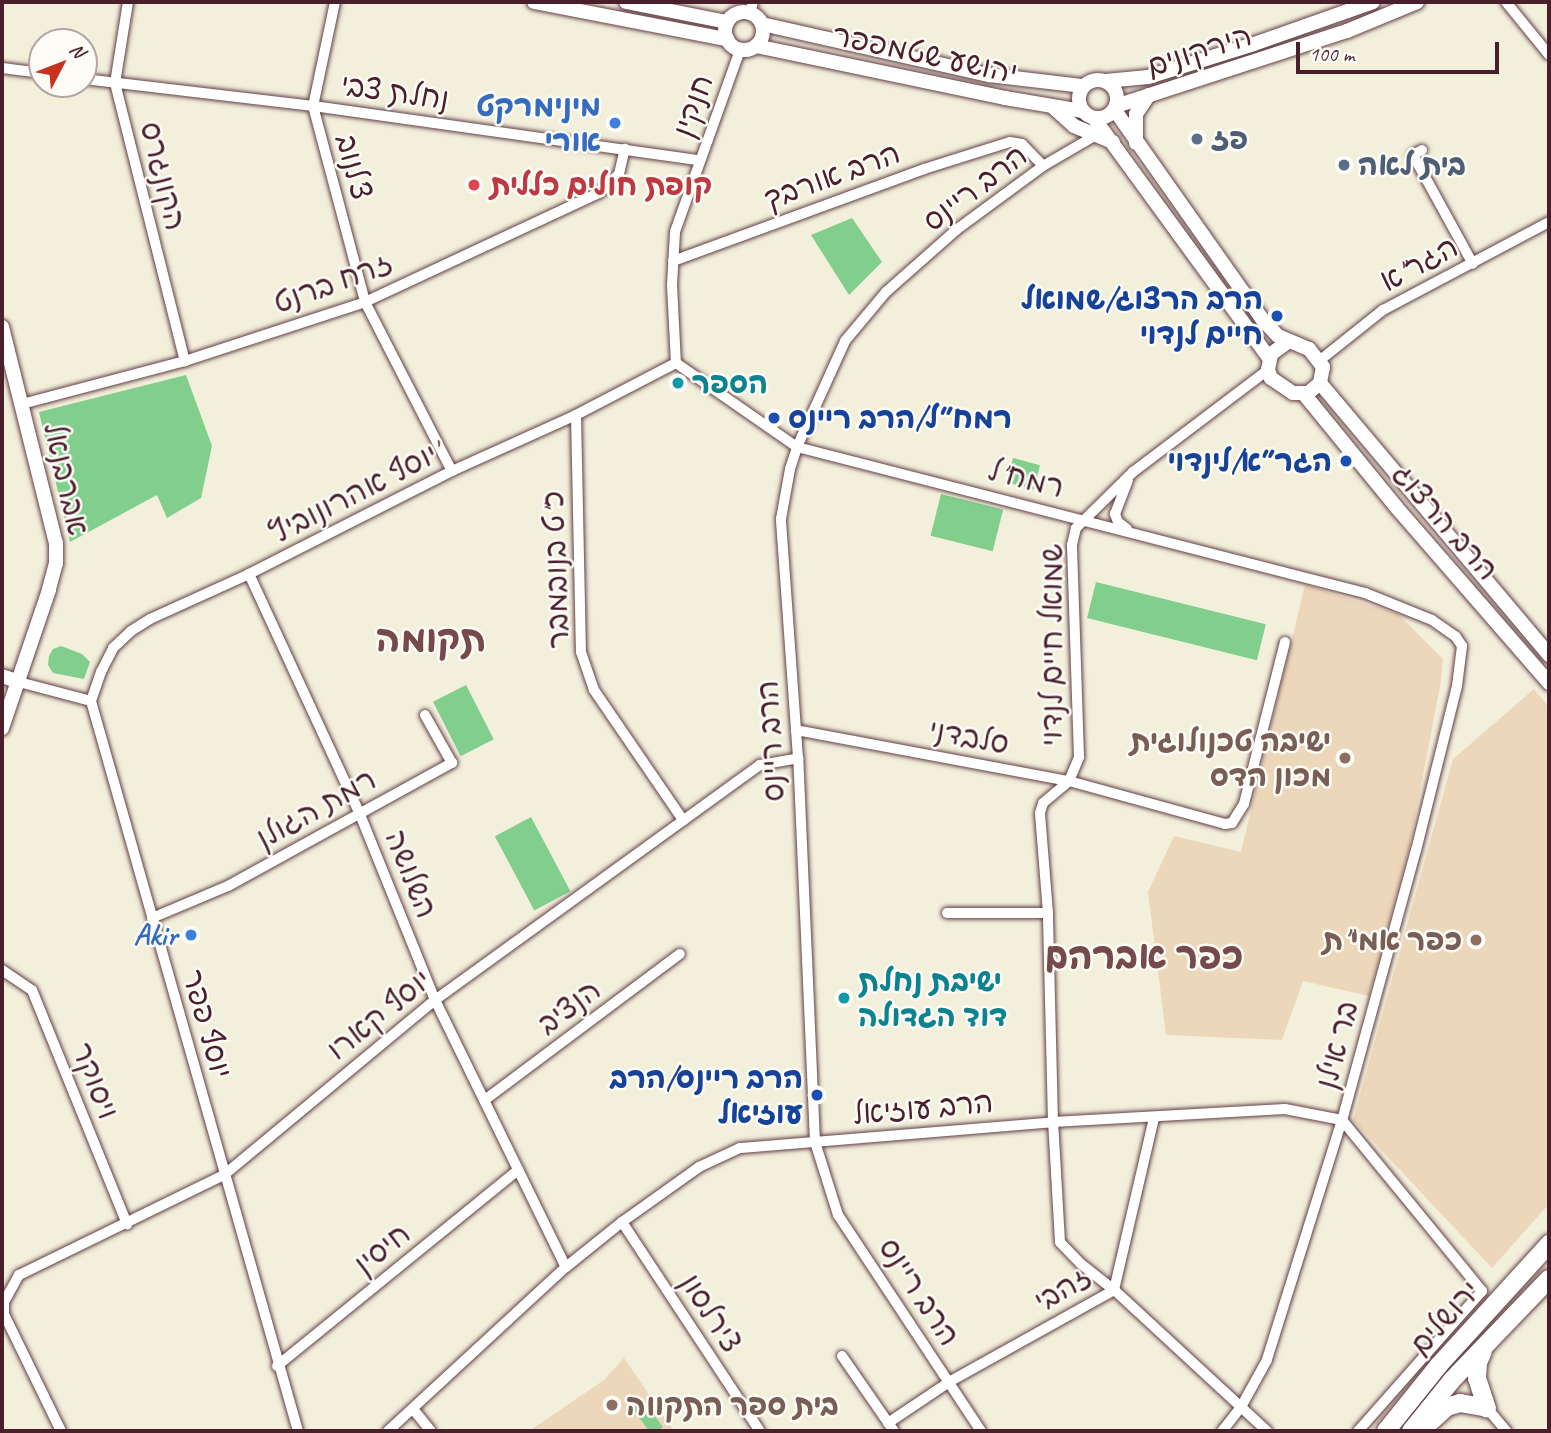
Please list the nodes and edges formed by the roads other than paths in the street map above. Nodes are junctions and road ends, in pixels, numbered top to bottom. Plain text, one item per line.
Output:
1 (128, 2) edge
2 (335, 2) edge
3 (534, 2) edge
4 (626, 2) edge
5 (1373, 2) edge
6 (1417, 2) edge
7 (1506, 2) edge
8 (1518, 2) edge
9 (751, 7) edge
10 (1522, 20) junction
11 (727, 22) junction
12 (762, 24) junction
13 (727, 39) junction
14 (756, 46) junction
15 (740, 50) junction
16 (1549, 55) edge
17 (2, 68) edge
18 (28, 71) edge
19 (98, 81) edge
20 (1107, 81) junction
21 (115, 83) junction
22 (1083, 86) junction
23 (1149, 95) junction
24 (313, 106) junction
25 (1052, 106) junction
26 (1115, 107) junction
27 (1088, 114) junction
28 (1096, 135) junction
29 (1113, 142) junction
30 (1136, 144) junction
31 (625, 149) junction
32 (1422, 150) dead end
33 (699, 160) junction
34 (1043, 166) junction
35 (1549, 222) edge
36 (673, 261) junction
37 (1473, 264) junction
38 (365, 302) junction
39 (2, 327) edge
40 (1289, 341) junction
41 (185, 361) junction
42 (1319, 361) junction
43 (676, 363) junction
44 (1269, 364) junction
45 (1320, 383) junction
46 (1304, 394) junction
47 (22, 404) junction
48 (576, 415) junction
49 (797, 447) junction
50 (452, 471) junction
51 (1133, 472) junction
52 (1084, 519) junction
53 (1130, 531) junction
54 (249, 574) junction
55 (1285, 642) dead end
56 (1549, 655) edge
57 (1463, 657) joint
58 (2, 677) edge
59 (19, 682) junction
60 (1549, 683) edge
61 (91, 701) junction
62 (425, 715) dead end
63 (2, 728) edge
64 (796, 730) junction
65 (798, 758) junction
66 (1069, 781) junction
67 (359, 812) junction
68 (683, 820) junction
69 (947, 913) dead end
70 (1048, 913) junction
71 (152, 918) junction
72 (680, 954) dead end
73 (2, 970) edge
74 (435, 1000) junction
75 (486, 1099) junction
76 (1154, 1118) junction
77 (1342, 1120) junction
78 (1053, 1122) junction
79 (815, 1142) junction
80 (519, 1170) junction
81 (224, 1175) junction
82 (622, 1222) junction
83 (127, 1224) junction
84 (1549, 1244) edge
85 (566, 1267) junction
86 (1549, 1279) edge
87 (1114, 1290) junction
88 (1485, 1346) junction
89 (842, 1356) dead end
90 (277, 1366) junction
91 (949, 1382) junction
92 (1241, 1408) junction
93 (1487, 1408) junction
94 (413, 1409) junction
95 (891, 1427) edge
96 (61, 1431) edge
97 (298, 1431) edge
98 (388, 1431) edge
99 (431, 1431) edge
100 (760, 1431) edge
101 (981, 1431) edge
102 (1222, 1431) edge
103 (1267, 1431) edge
104 (1358, 1431) edge
105 (1385, 1431) edge
106 (1411, 1431) edge
107 (1422, 1431) edge
108 (1506, 1431) edge

1 - 21 street, הקונגרס
2 - 24 street, צ'לנוב
3 - 13 street
4 - 11 street
5 - 20 street, הירקונים
6 - 23 street, הירקונים
7 - 10 street
8 - 10 street
9 - 11 street
9 - 12 street
10 - 16 street
11 - 13 street
12 - 14 street
12 - 22 street, יהושע שטמפפר
13 - 15 street
14 - 15 street
14 - 25 street, יהושע שטמפפר
15 - 33 street, חנקין
17 - 18 street
19 - 21 street, נחלת צבי
20 - 22 street
20 - 26 street
21 - 24 street, נחלת צבי
21 - 41 street, הקונגרס
22 - 27 street
23 - 26 street, הירקונים
23 - 30 street
24 - 31 street, נחלת צבי
24 - 38 street, צ'לנוב
25 - 27 street, יהושע שטמפפר
25 - 28 street
26 - 27 street
26 - 30 street
27 - 29 street, הרב הרצוג
28 - 29 street
28 - 34 street, הרב ריינס
29 - 44 street, הרב הרצוג
30 - 40 street
31 - 33 street, נחלת צבי
31 - 38 street, זרח ברנט
32 - 37 street
33 - 36 street, חנקין
34 - 36 street, הרב אורבך
34 - 49 street, הרב ריינס
35 - 37 street, הגר"א
36 - 43 street
37 - 42 street, הגר"א
38 - 41 street, זרח ברנט
38 - 50 street, צ'לנוב
39 - 47 street, אברבנאל
40 - 42 street
40 - 44 street
41 - 47 street, זרח ברנט
42 - 45 street
43 - 48 street, יוסף אהרונוביץ'
43 - 49 street, רמח"ל
44 - 46 street, הרב הרצוג
44 - 51 street, שמואל חיים לנדוי
45 - 46 street
45 - 56 street, הרב הרצוג
46 - 60 street, הרב הרצוג
47 - 59 street, אברבנאל
48 - 50 street, יוסף אהרונוביץ'
48 - 68 street, כ"ט בנובמבר
49 - 52 street, רמח"ל
49 - 64 street, הרב ריינס
50 - 54 street, יוסף אהרונוביץ'
51 - 52 street, שמואל חיים לנדוי
51 - 53 street
52 - 53 street, רמח"ל
52 - 66 street, שמואל חיים לנדוי
53 - 57 street, רמח"ל
54 - 61 street, יוסף אהרונוביץ'
54 - 67 street, השלושה
55 - 66 street, סלבדני
57 - 77 street, בר אילן
58 - 59 street
59 - 61 street
59 - 63 street, אברבנאל
61 - 71 street, יוסף פפר
62 - 67 street, רמת הגולן
64 - 65 street, הרב ריינס
64 - 66 street, סלבדני
65 - 68 street, יוסף קארו
65 - 79 street, הרב ריינס
66 - 70 street, שמואל חיים לנדוי
67 - 71 street, רמת הגולן
67 - 74 street, השלושה
68 - 74 street, יוסף קארו
69 - 70 street
70 - 78 street, שמואל חיים לנדוי
71 - 81 street, יוסף פפר
72 - 75 street, הנציב
73 - 83 street, ויסוקר
74 - 75 street, השלושה
74 - 81 street, יוסף קארו
75 - 80 street, השלושה
76 - 77 street, הרב עוזיאל
76 - 78 street, הרב עוזיאל
76 - 87 street, זהבי
77 - 92 street, בר אילן
77 - 104 street
78 - 79 street, הרב עוזיאל
78 - 87 street, שמואל חיים לנדוי
79 - 82 street, הרב עוזיאל
79 - 91 street, הרב ריינס
80 - 85 street, השלושה
80 - 90 street, חיסין
81 - 83 street, יוסף קארו
81 - 90 street, יוסף פפר
82 - 85 street, הרב עוזיאל
82 - 100 street, צירלסון
83 - 96 street, יוסף קארו
84 - 105 highway, ירושלים
85 - 94 street, הרב עוזיאל
86 - 88 highway, ירושלים
87 - 91 street, זהבי
87 - 92 street, שמואל חיים לנדוי
88 - 93 highway
88 - 106 highway, ירושלים
89 - 95 street
90 - 97 street, יוסף פפר
91 - 95 street, זהבי
91 - 101 street, הרב ריינס
92 - 102 street, בר אילן
92 - 103 street, שמואל חיים לנדוי
93 - 107 highway
93 - 108 street
94 - 98 street, הרב עוזיאל
94 - 99 street

